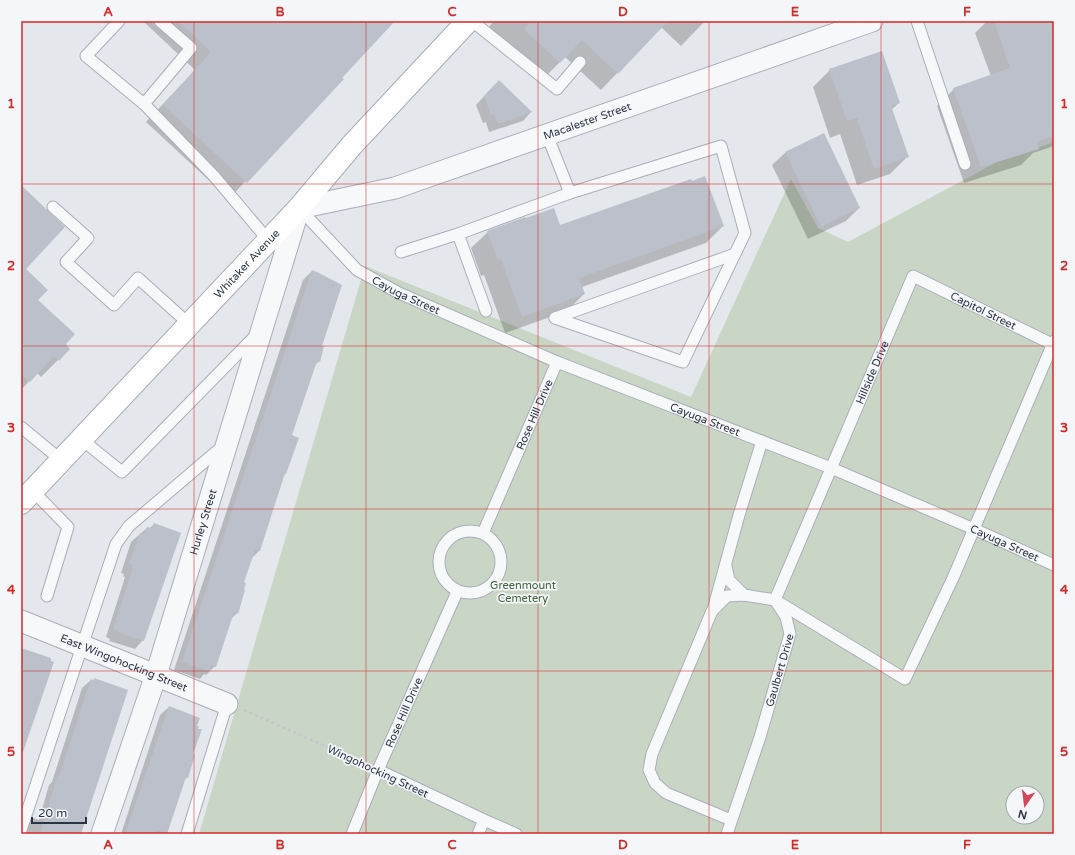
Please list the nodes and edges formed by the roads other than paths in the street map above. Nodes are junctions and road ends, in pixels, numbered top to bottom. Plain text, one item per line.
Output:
1 (119, 21) edge
2 (160, 21) edge
3 (468, 21) edge
4 (472, 21) edge
5 (872, 21) edge
6 (917, 21) edge
7 (580, 62) dead end
8 (144, 104) junction
9 (547, 135) junction
10 (965, 164) dead end
11 (570, 193) junction
12 (53, 207) dead end
13 (298, 208) junction
14 (458, 234) junction
15 (268, 240) junction
16 (402, 252) dead end
17 (735, 254) junction
18 (913, 276) joint
19 (486, 311) dead end
20 (189, 324) junction
21 (262, 329) junction
22 (1054, 343) edge
23 (557, 362) junction
24 (21, 427) edge
25 (81, 440) junction
26 (762, 441) junction
27 (227, 442) junction
28 (61, 460) junction
29 (832, 468) junction
30 (25, 497) edge
31 (974, 529) junction
32 (483, 534) junction
33 (726, 565) junction
34 (1054, 565) edge
35 (457, 592) junction
36 (744, 595) junction
37 (47, 596) dead end
38 (775, 600) junction
39 (712, 611) junction
40 (21, 621) edge
41 (82, 645) junction
42 (156, 675) junction
43 (233, 706) joint
44 (378, 770) junction
45 (484, 820) junction
46 (731, 820) junction
47 (21, 830) edge
48 (102, 834) edge
49 (187, 834) edge
50 (352, 834) edge
51 (478, 834) edge
52 (516, 834) edge
53 (727, 834) edge

1 - 8 lane
2 - 8 lane
3 - 13 main road, Whitaker Avenue
4 - 7 lane
5 - 9 street, Macalester Street
6 - 10 lane
8 - 15 lane
9 - 11 lane
9 - 13 street, Macalester Street
11 - 14 lane
11 - 17 lane
12 - 20 lane
13 - 15 main road, Whitaker Avenue
13 - 21 street, Hurley Street
13 - 23 lane, Cayuga Street
14 - 16 lane
14 - 19 lane
15 - 20 main road, Whitaker Avenue
17 - 17 lane
18 - 22 lane, Capitol Street
18 - 29 lane, Hillside Drive
20 - 25 main road, Whitaker Avenue
21 - 25 lane
21 - 27 street, Hurley Street
22 - 31 lane
23 - 26 lane, Cayuga Street
23 - 32 lane, Rose Hill Drive
24 - 28 lane
25 - 28 main road, Whitaker Avenue
26 - 29 lane, Cayuga Street
26 - 33 lane
27 - 41 lane
27 - 42 street, Hurley Street
28 - 30 main road, Whitaker Avenue
29 - 31 lane, Cayuga Street
29 - 38 lane
30 - 37 lane
31 - 34 lane, Cayuga Street
31 - 38 lane
32 - 35 lane
32 - 35 lane
33 - 36 lane
33 - 39 lane
35 - 44 lane, Rose Hill Drive
36 - 38 lane
36 - 39 lane
38 - 46 lane, Gaulbert Drive
39 - 46 lane
40 - 41 street, East Wingohocking Street
41 - 42 street, East Wingohocking Street
41 - 47 lane
42 - 43 street, East Wingohocking Street
42 - 48 street, Hurley Street
43 - 49 lane
44 - 45 lane, Wingohocking Street
44 - 50 lane, Rose Hill Drive
45 - 51 lane
45 - 52 lane, Wingohocking Street
46 - 53 lane, Gaulbert Drive

